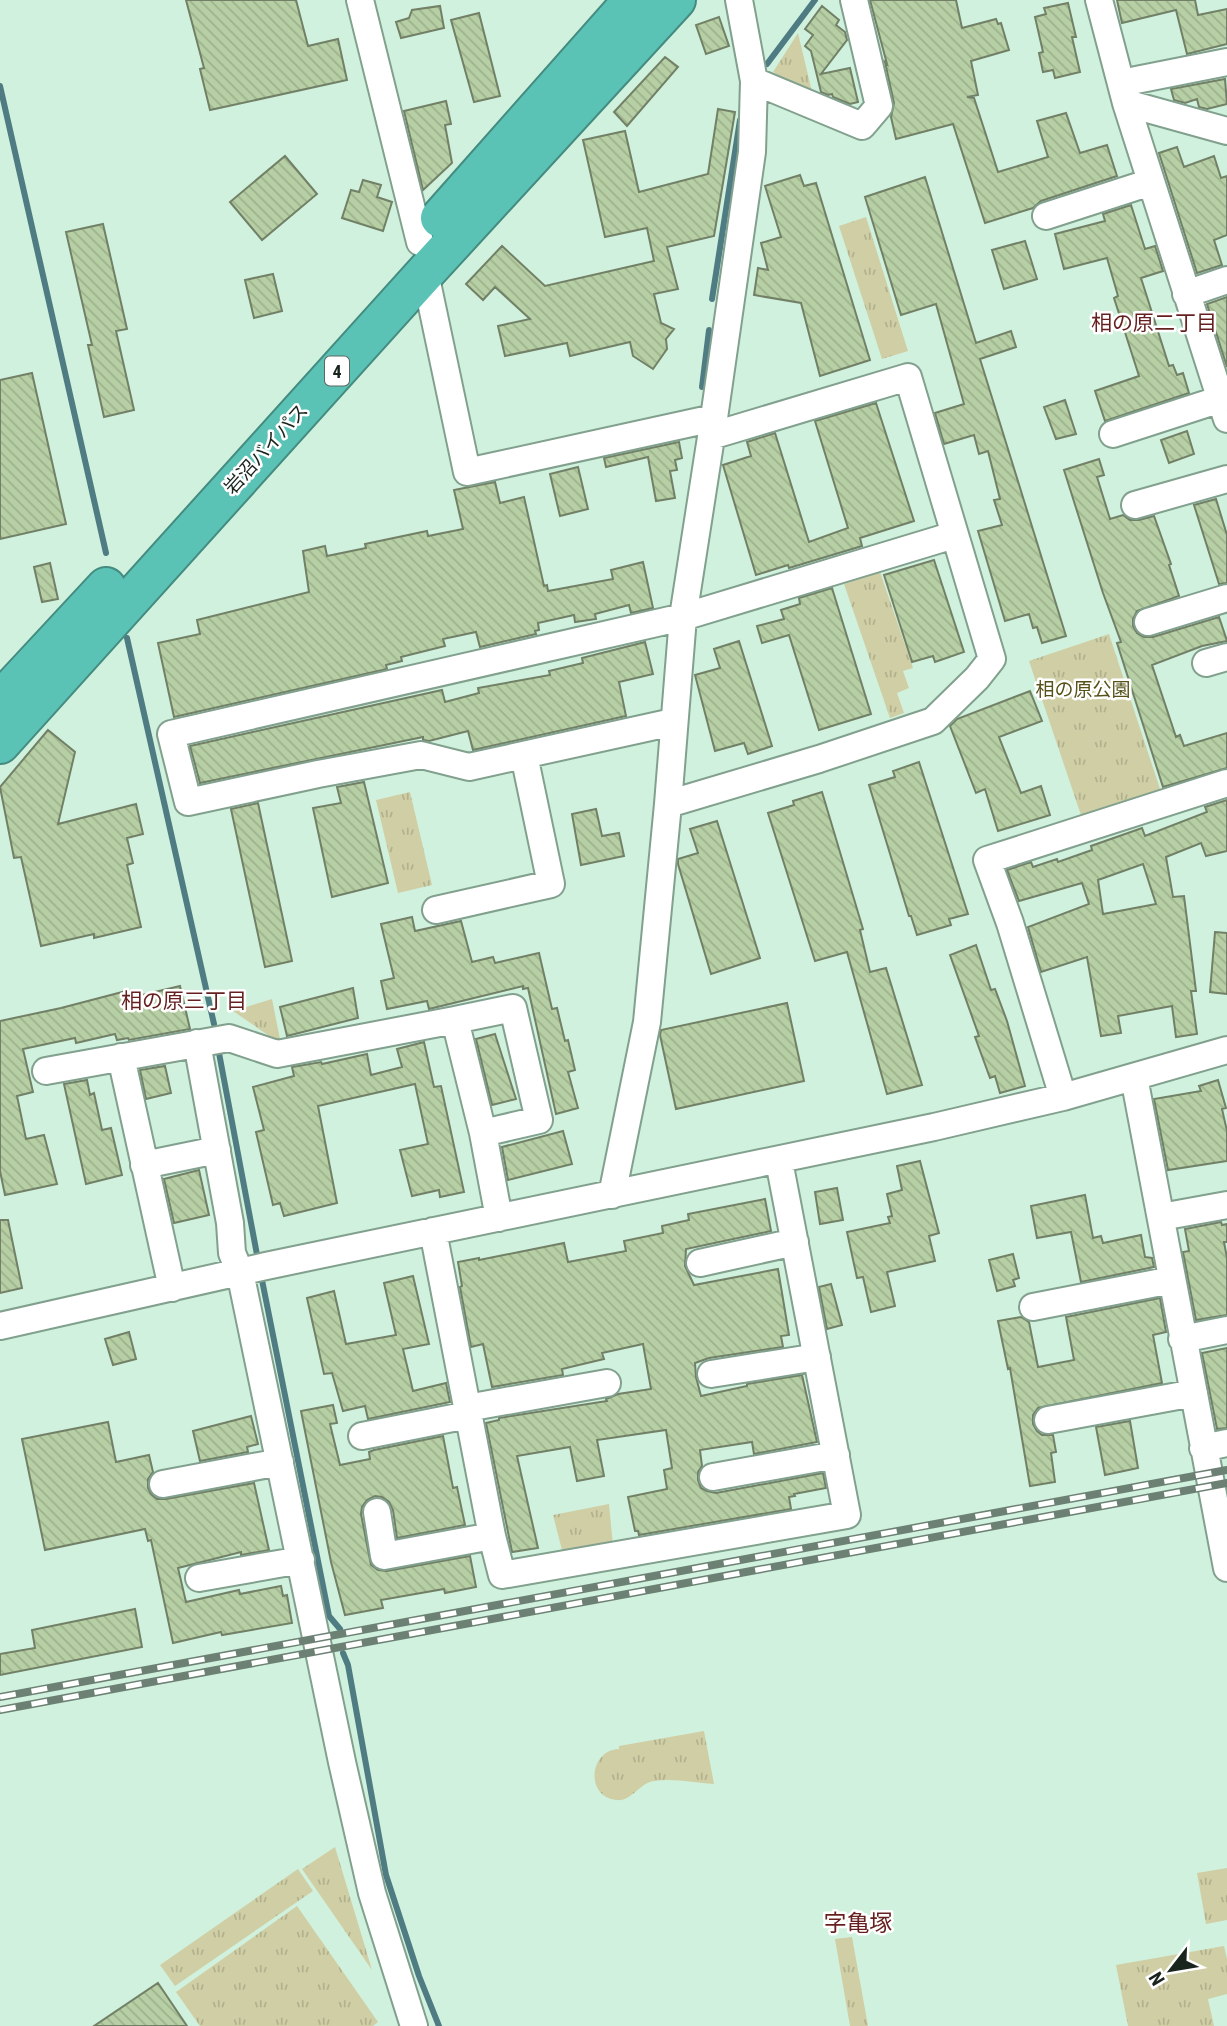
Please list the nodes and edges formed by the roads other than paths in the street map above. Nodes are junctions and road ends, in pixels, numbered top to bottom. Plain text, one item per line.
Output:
1 (360, 0) edge
2 (633, 0) edge
3 (676, 0) edge
4 (738, 0) edge
5 (854, 0) edge
6 (1099, 0) edge
7 (1227, 62) edge
8 (754, 81) junction
9 (1124, 93) junction
10 (1227, 131) edge
11 (1151, 182) junction
12 (1046, 216) dead end
13 (422, 258) junction
14 (1227, 280) edge
15 (1186, 294) junction
16 (1225, 407) edge
17 (713, 427) junction
18 (1113, 434) dead end
19 (1227, 479) edge
20 (1135, 505) dead end
21 (954, 535) junction
22 (1227, 598) edge
23 (682, 617) junction
24 (1148, 622) dead end
25 (0, 701) edge
26 (673, 722) junction
27 (0, 744) edge
28 (524, 755) junction
29 (1227, 783) edge
30 (668, 804) junction
31 (436, 910) dead end
32 (455, 1020) junction
33 (197, 1043) junction
34 (1227, 1050) edge
35 (121, 1057) junction
36 (46, 1071) dead end
37 (1134, 1077) junction
38 (1063, 1097) junction
39 (483, 1133) junction
40 (217, 1150) junction
41 (779, 1161) junction
42 (144, 1166) junction
43 (612, 1195) junction
44 (1227, 1205) edge
45 (1161, 1217) junction
46 (499, 1218) junction
47 (433, 1231) junction
48 (795, 1242) junction
49 (700, 1263) dead end
50 (252, 1270) junction
51 (1172, 1280) junction
52 (172, 1288) junction
53 (1033, 1307) dead end
54 (0, 1326) edge
55 (1227, 1330) edge
56 (1182, 1339) junction
57 (817, 1357) junction
58 (711, 1374) dead end
59 (607, 1383) dead end
60 (1194, 1393) junction
61 (468, 1411) junction
62 (1048, 1420) dead end
63 (362, 1436) dead end
64 (1215, 1446) edge
65 (836, 1455) junction
66 (281, 1462) junction
67 (713, 1477) dead end
68 (163, 1484) dead end
69 (377, 1512) dead end
70 (1222, 1514) edge
71 (492, 1536) junction
72 (301, 1560) junction
73 (1227, 1568) edge
74 (199, 1578) dead end
75 (409, 2024) edge

1 - 13 street
2 - 13 highway, 岩沼バイパス / 4
3 - 13 highway, 岩沼バイパス / 4
4 - 8 street
5 - 8 street
6 - 9 street
7 - 9 street
8 - 17 street
9 - 10 street
9 - 11 street
11 - 12 street
11 - 15 street
13 - 17 street
13 - 25 highway, 岩沼バイパス / 4
13 - 27 highway, 岩沼バイパス / 4
14 - 15 street
15 - 16 street
16 - 18 street
17 - 21 street
17 - 23 street
19 - 20 street
21 - 23 street
21 - 30 street
22 - 24 street
23 - 26 street
23 - 28 street
26 - 28 street
26 - 30 street
28 - 31 street
29 - 38 street
30 - 43 street
32 - 33 street
32 - 39 street
32 - 39 street
33 - 35 street
33 - 40 street
34 - 37 street
35 - 36 street
35 - 42 street
37 - 38 street
37 - 45 street
38 - 41 street
39 - 46 street
40 - 42 street
40 - 50 street
41 - 43 street
41 - 48 street
42 - 52 street
43 - 46 street
44 - 45 street
45 - 51 street
46 - 47 street
47 - 50 street
47 - 61 street
48 - 49 street
48 - 57 street
50 - 52 street
50 - 66 street
51 - 53 street
51 - 56 street
52 - 54 street
55 - 56 street
56 - 60 street
57 - 58 street
57 - 65 street
59 - 61 street
60 - 62 street
60 - 64 street
61 - 63 street
61 - 71 street
64 - 70 street
65 - 67 street
65 - 71 street
66 - 68 street
66 - 72 street
69 - 71 street
70 - 73 street
72 - 74 street
72 - 75 street

